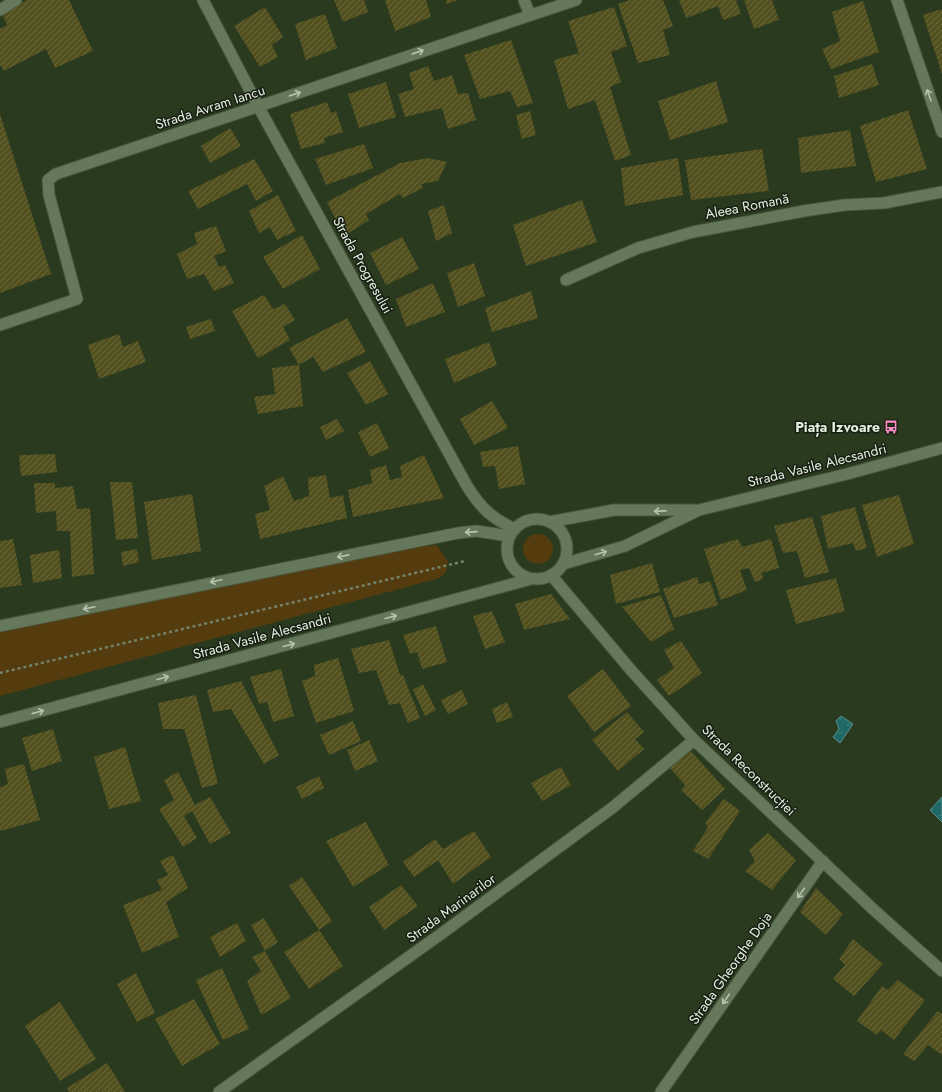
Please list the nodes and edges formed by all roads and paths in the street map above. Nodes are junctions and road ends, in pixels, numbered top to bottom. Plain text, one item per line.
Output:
1 (16, 0) edge
2 (203, 0) edge
3 (524, 0) edge
4 (576, 0) edge
5 (897, 0) edge
6 (0, 10) edge
7 (530, 15) junction
8 (258, 106) junction
9 (942, 132) edge
10 (942, 192) edge
11 (566, 280) dead end
12 (0, 325) edge
13 (942, 448) edge
14 (699, 510) junction
15 (549, 522) junction
16 (512, 533) junction
17 (465, 560) dead end
18 (563, 564) junction
19 (552, 575) junction
20 (531, 579) junction
21 (0, 626) edge
22 (0, 673) edge
23 (0, 722) edge
24 (694, 740) junction
25 (823, 861) junction
26 (942, 971) edge
27 (219, 1092) edge
28 (661, 1092) edge

1 - 6 street
2 - 8 street, Strada Progresului
3 - 7 street
4 - 7 street, Strada Avram Iancu
9 -> 5 street
8 -> 7 street, Strada Avram Iancu
8 - 12 street, Strada Avram Iancu
8 - 16 street, Strada Progresului
10 - 11 street, Aleea Romană
13 - 14 street, Strada Vasile Alecsandri
14 -> 15 street, Strada Vasile Alecsandri
18 -> 14 street, Strada Vasile Alecsandri
15 - 16 street
15 - 18 street
16 - 20 street
16 -> 21 street
17 - 22 path
18 - 19 street
19 - 20 street
19 - 24 street, Strada Reconstrucției
23 -> 20 street, Strada Vasile Alecsandri
24 - 25 street, Strada Reconstrucției
24 - 27 street, Strada Marinarilor
25 - 26 street, Strada Reconstrucției
25 -> 28 street, Strada Gheorghe Doja

